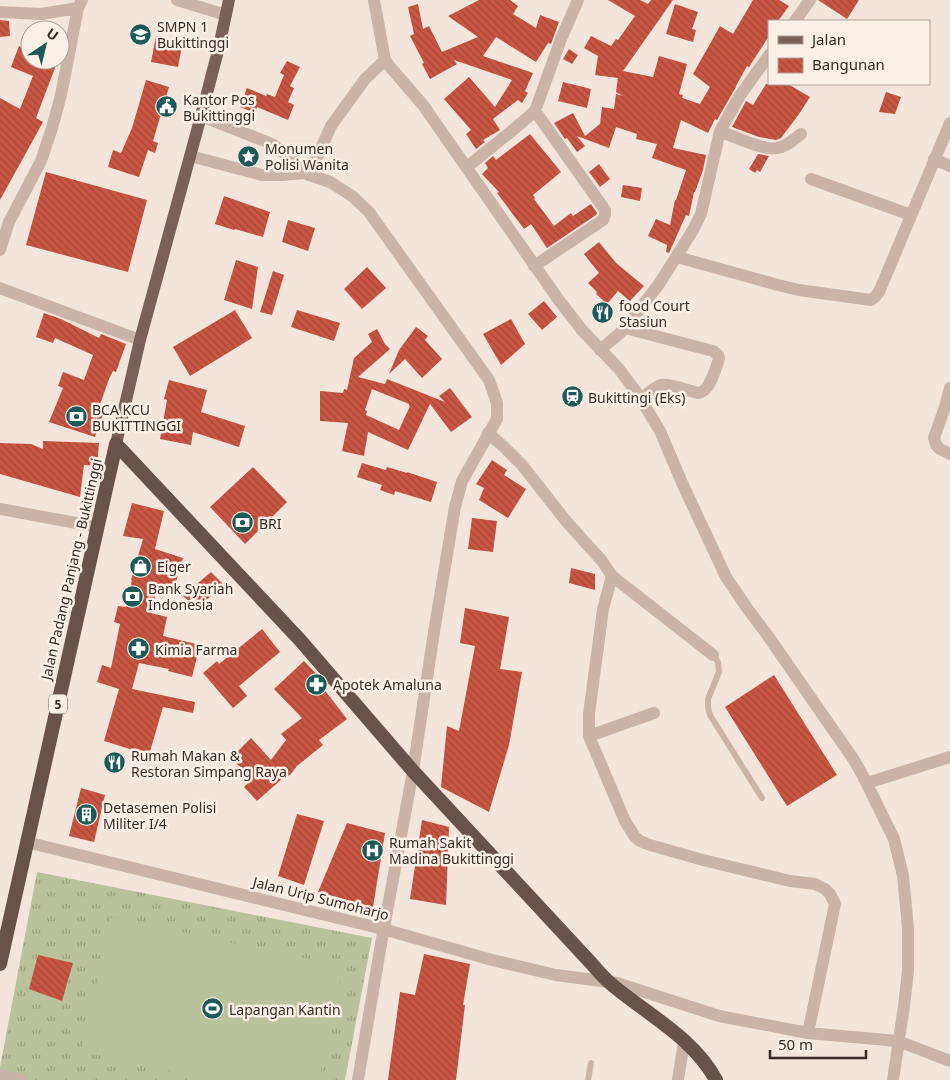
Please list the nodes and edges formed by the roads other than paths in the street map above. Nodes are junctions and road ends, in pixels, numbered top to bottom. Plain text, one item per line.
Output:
1 (177, 0) edge
2 (229, 0) edge
3 (374, 0) edge
4 (578, 0) edge
5 (810, 0) edge
6 (80, 4) edge
7 (0, 12) edge
8 (226, 15) junction
9 (796, 20) edge
10 (768, 56) edge
11 (385, 60) junction
12 (534, 111) junction
13 (201, 116) junction
14 (950, 123) edge
15 (720, 131) junction
16 (801, 134) dead end
17 (190, 156) junction
18 (934, 159) junction
19 (950, 166) edge
20 (467, 168) junction
21 (306, 174) junction
22 (811, 179) dead end
23 (911, 215) junction
24 (0, 250) edge
25 (677, 257) junction
26 (534, 266) junction
27 (0, 288) edge
28 (624, 328) junction
29 (140, 340) junction
30 (600, 350) junction
31 (950, 388) edge
32 (640, 399) junction
33 (488, 433) junction
34 (116, 444) junction
35 (950, 454) edge
36 (0, 509) edge
37 (98, 527) junction
38 (612, 576) junction
39 (713, 655) joint
40 (654, 714) dead end
41 (590, 736) junction
42 (950, 757) edge
43 (414, 770) junction
44 (867, 783) junction
45 (762, 798) dead end
46 (26, 842) junction
47 (383, 929) junction
48 (0, 964) edge
49 (609, 982) junction
50 (808, 1033) junction
51 (684, 1041) junction
52 (898, 1041) junction
53 (950, 1061) edge
54 (590, 1063) dead end
55 (0, 1076) edge
56 (21, 1080) edge
57 (358, 1080) edge
58 (588, 1080) edge
59 (678, 1080) edge
60 (716, 1080) edge
61 (893, 1080) edge

1 - 8 street
2 - 8 main road
3 - 11 street
4 - 12 street
5 - 9 street
6 - 7 street
6 - 24 street
8 - 13 main road
10 - 15 street
11 - 20 street
11 - 21 street
12 - 20 street
12 - 26 street
13 - 17 main road
13 - 21 street
14 - 18 street
15 - 16 street
15 - 25 street
17 - 21 street
17 - 29 main road
18 - 19 street
18 - 23 street
20 - 26 street
21 - 33 street
22 - 23 street
23 - 25 street
25 - 28 street
26 - 30 street
27 - 29 street
28 - 30 street
28 - 32 street
29 - 34 main road
30 - 32 street
31 - 35 street
32 - 44 street
33 - 38 street
33 - 43 street
34 - 37 highway, Jalan Padang Panjang - Bukittinggi / 5
34 - 43 highway
36 - 37 street
37 - 46 highway, Jalan Padang Panjang - Bukittinggi / 5
38 - 39 street
38 - 41 street
39 - 45 lane
40 - 41 street
41 - 50 street
42 - 44 street
43 - 47 street
43 - 49 highway
44 - 52 street
46 - 47 street, Jalan Urip Sumoharjo
46 - 48 highway, Jalan Padang Panjang - Bukittinggi / 5
47 - 49 street, Jalan Urip Sumoharjo
47 - 57 street
49 - 50 street, Jalan Urip Sumoharjo
49 - 51 highway
50 - 52 street, Jalan Urip Sumoharjo
51 - 59 street
51 - 60 highway
52 - 53 street, Jalan Urip Sumoharjo
52 - 61 street
54 - 58 lane
55 - 56 street

